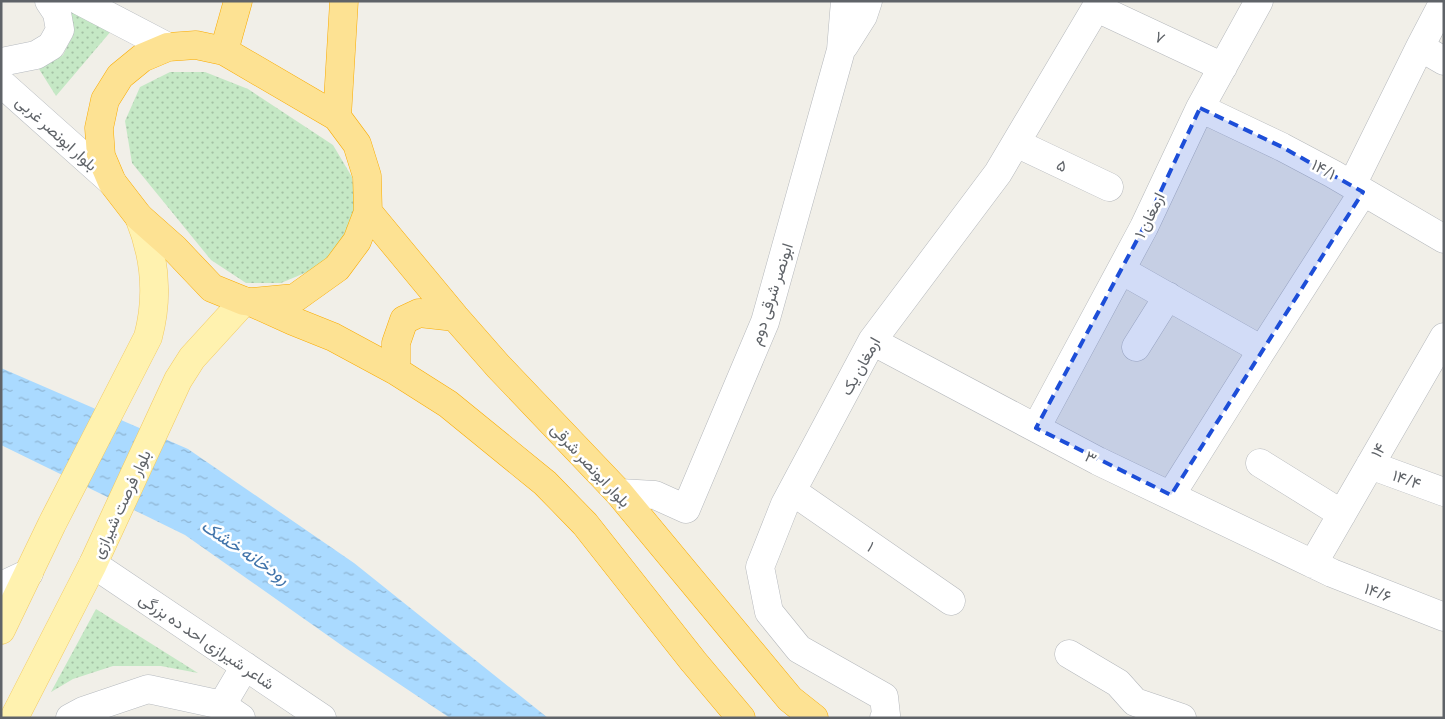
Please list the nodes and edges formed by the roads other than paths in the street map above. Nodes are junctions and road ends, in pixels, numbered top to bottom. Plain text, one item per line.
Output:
1 (49, 1) edge
2 (80, 1) edge
3 (238, 1) edge
4 (344, 1) edge
5 (845, 1) edge
6 (868, 1) edge
7 (1260, 1) edge
8 (1444, 1) edge
9 (1099, 5) edge
10 (168, 47) junction
11 (1420, 47) junction
12 (842, 50) junction
13 (224, 51) junction
14 (1444, 61) edge
15 (1, 62) edge
16 (1223, 67) junction
17 (1, 83) edge
18 (1200, 108) junction
19 (337, 117) junction
20 (1016, 143) junction
21 (112, 182) junction
22 (1108, 188) dead end
23 (1358, 188) junction
24 (368, 212) junction
25 (139, 217) junction
26 (1444, 240) edge
27 (1121, 270) junction
28 (1168, 296) junction
29 (248, 302) junction
30 (456, 317) junction
31 (1444, 336) edge
32 (872, 341) junction
33 (1136, 347) dead end
34 (1262, 350) junction
35 (396, 371) junction
36 (1036, 428) junction
37 (1260, 463) dead end
38 (1370, 465) junction
39 (792, 491) junction
40 (1444, 492) edge
41 (619, 493) junction
42 (1171, 495) junction
43 (1342, 514) junction
44 (93, 564) junction
45 (1313, 564) junction
46 (29, 573) junction
47 (1, 586) edge
48 (951, 601) dead end
49 (1444, 617) edge
50 (1, 630) edge
51 (1070, 654) dead end
52 (245, 666) junction
53 (232, 711) edge
54 (14, 718) edge
55 (70, 718) edge
56 (322, 718) edge
57 (741, 718) edge
58 (814, 718) edge
59 (884, 718) edge
60 (1182, 718) edge

1 - 15 street
2 - 10 street
3 - 13 highway
4 - 19 highway
5 - 12 street, ابونصر شرقی دوم
6 - 12 street
7 - 16 street, ارمغان ۱
8 - 11 street
9 - 16 street, ۷
9 - 20 street, ارمغان یک
10 - 13 highway
10 - 21 highway
11 - 14 street
11 - 23 street
12 - 41 street, ابونصر شرقی دوم
13 - 19 highway
16 - 18 street, ارمغان ۱
17 - 21 street, بلوار ابونصر غربی
18 - 23 street, ۱۴/۱
18 - 27 street, ارمغان ۱
19 - 24 highway
20 - 22 street, ۵
20 - 32 street, ارمغان یک
21 - 25 highway
23 - 26 street, ۱۴/۱
23 - 34 street
24 - 29 highway
24 - 30 highway, بلوار ابونصر شرقی
25 - 29 highway
25 - 46 main road
27 - 28 street
27 - 36 street, ارمغان ۱
28 - 33 street
28 - 34 street
29 - 35 highway
29 - 44 main road, بلوار فرصت شیرازی
30 - 35 highway
30 - 41 highway, بلوار ابونصر شرقی
31 - 38 street, ۱۴
32 - 36 street, ۳
32 - 39 street, ارمغان یک
34 - 42 street
35 - 57 highway
36 - 42 street, ۳
37 - 43 street
38 - 40 street, ۱۴/۴
38 - 43 street, ۱۴
39 - 48 street, ۱
39 - 59 street, ارمغان یک
41 - 58 highway, بلوار ابونصر شرقی
42 - 45 street, ۳
43 - 45 street, ۱۴
44 - 52 street, شاعر شیرازی احد ده بزرگی
44 - 54 main road, بلوار فرصت شیرازی
45 - 49 street, ۱۴/۶
46 - 47 street
46 - 50 main road
51 - 60 street
52 - 53 street
52 - 56 street, شاعر شیرازی احد ده بزرگی
53 - 55 street

